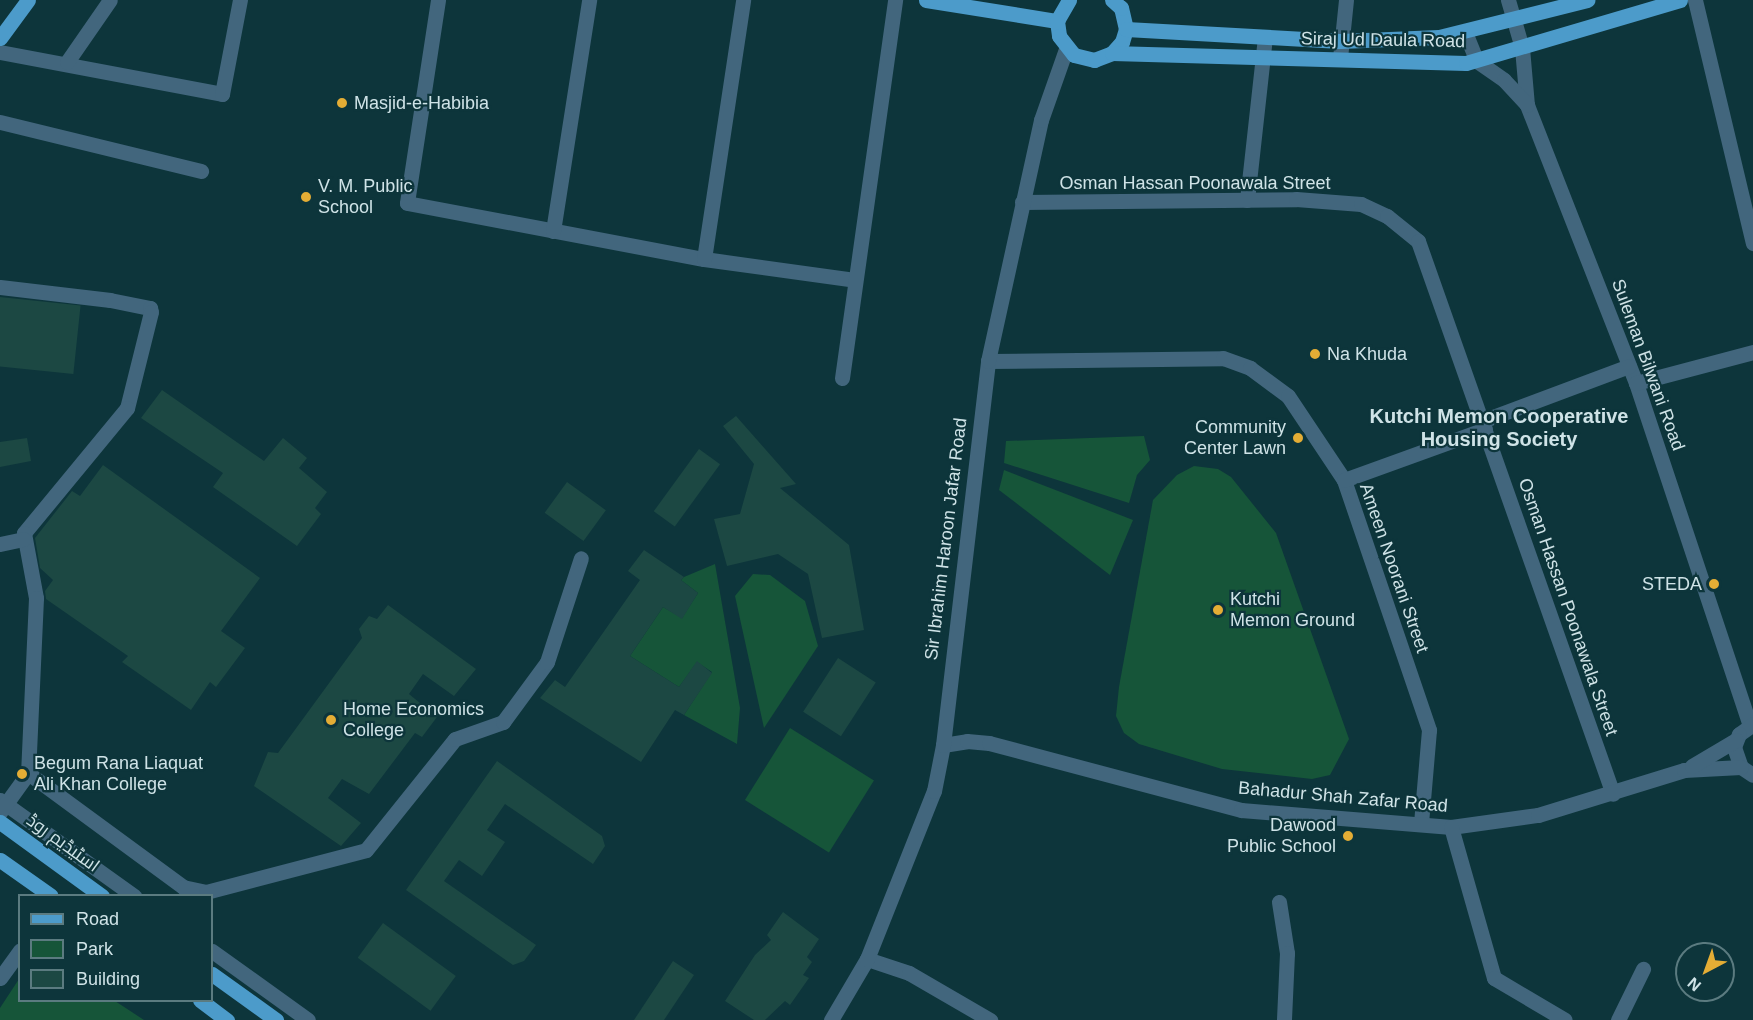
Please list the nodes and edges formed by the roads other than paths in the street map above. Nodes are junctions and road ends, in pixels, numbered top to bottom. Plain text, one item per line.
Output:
1 (28, 0) edge
2 (110, 0) edge
3 (240, 0) edge
4 (438, 0) edge
5 (589, 0) edge
6 (743, 0) edge
7 (895, 0) edge
8 (926, 0) edge
9 (1069, 0) edge
10 (1112, 0) edge
11 (1346, 0) edge
12 (1508, 0) edge
13 (1587, 0) edge
14 (1680, 0) edge
15 (1695, 0) edge
16 (1514, 19) junction
17 (1057, 21) junction
18 (1126, 29) junction
19 (1465, 32) junction
20 (0, 38) edge
21 (1265, 38) junction
22 (1340, 41) junction
23 (1522, 48) junction
24 (1066, 49) junction
25 (0, 52) edge
26 (1112, 53) junction
27 (1263, 57) junction
28 (1340, 58) junction
29 (1476, 61) junction
30 (67, 62) junction
31 (1527, 105) junction
32 (0, 122) edge
33 (201, 171) dead end
34 (1247, 200) junction
35 (1022, 202) junction
36 (554, 231) junction
37 (1753, 243) edge
38 (704, 260) junction
39 (855, 280) junction
40 (0, 287) edge
41 (1753, 352) edge
42 (988, 361) junction
43 (1629, 366) junction
44 (842, 378) dead end
45 (1636, 383) junction
46 (1484, 425) junction
47 (1344, 480) junction
48 (23, 539) junction
49 (0, 544) edge
50 (580, 558) dead end
51 (1752, 725) edge
52 (1736, 740) junction
53 (943, 745) junction
54 (1684, 770) junction
55 (28, 773) junction
56 (1748, 773) edge
57 (1613, 794) junction
58 (2, 805) edge
59 (0, 822) edge
60 (1421, 824) junction
61 (1451, 826) junction
62 (0, 860) edge
63 (48, 894) edge
64 (99, 894) edge
65 (131, 894) edge
66 (1279, 902) dead end
67 (213, 952) edge
68 (18, 953) edge
69 (867, 959) junction
70 (1644, 969) dead end
71 (213, 975) edge
72 (0, 978) edge
73 (203, 1002) edge
74 (227, 1020) edge
75 (276, 1020) edge
76 (308, 1020) edge
77 (831, 1020) edge
78 (990, 1020) edge
79 (1284, 1020) edge
80 (1565, 1020) edge
81 (1618, 1020) edge

1 - 20 main road
2 - 30 street
3 - 30 street
4 - 36 street
5 - 36 street
6 - 38 street
7 - 39 street
8 - 17 main road
9 - 17 main road
10 - 18 main road
11 - 22 street
12 - 16 street, Suleman Bilwani Road
13 - 16 main road, Siraj Ud Daula Road
14 - 23 main road, Siraj Ud Daula Road
15 - 37 street
16 - 19 main road, Siraj Ud Daula Road
16 - 23 street, Suleman Bilwani Road
17 - 24 main road
18 - 21 main road, Siraj Ud Daula Road
18 - 26 main road
19 - 22 main road, Siraj Ud Daula Road
19 - 29 street
21 - 22 main road, Siraj Ud Daula Road
21 - 27 street
22 - 28 street
23 - 29 main road, Siraj Ud Daula Road
23 - 31 street, Suleman Bilwani Road
24 - 26 main road, Siraj Ud Daula Road
24 - 35 street, Sir Ibrahim Haroon Jafar Road
25 - 30 street
26 - 27 main road, Siraj Ud Daula Road
27 - 28 main road, Siraj Ud Daula Road
27 - 34 street
28 - 29 main road, Siraj Ud Daula Road
29 - 31 street
31 - 43 street, Suleman Bilwani Road
32 - 33 street
34 - 35 street, Osman Hassan Poonawala Street
34 - 46 street, Osman Hassan Poonawala Street
35 - 42 street, Sir Ibrahim Haroon Jafar Road
36 - 38 street
38 - 39 street
39 - 44 street
40 - 48 street
41 - 45 street
42 - 47 street, Ameen Noorani Street
42 - 53 street, Sir Ibrahim Haroon Jafar Road
43 - 45 street, Suleman Bilwani Road
43 - 46 street
45 - 51 street, Suleman Bilwani Road
46 - 47 street
46 - 57 street, Osman Hassan Poonawala Street
47 - 60 street, Ameen Noorani Street
48 - 49 street
48 - 55 street
50 - 55 street
51 - 52 street
52 - 54 street
52 - 56 street
53 - 60 street, Bahadur Shah Zafar Road
53 - 69 street, Sir Ibrahim Haroon Jafar Road
54 - 56 street, Bahadur Shah Zafar Road
54 - 57 street, Bahadur Shah Zafar Road
55 - 58 street
57 - 61 street, Bahadur Shah Zafar Road
58 - 65 street
59 - 64 main road, اسٹیڈیم روڈ
60 - 61 street, Bahadur Shah Zafar Road
61 - 80 street
62 - 63 main road
66 - 79 street
67 - 76 street
68 - 72 street
69 - 77 street, Sir Ibrahim Haroon Jafar Road
69 - 78 street
70 - 81 street
71 - 75 main road
73 - 74 main road

